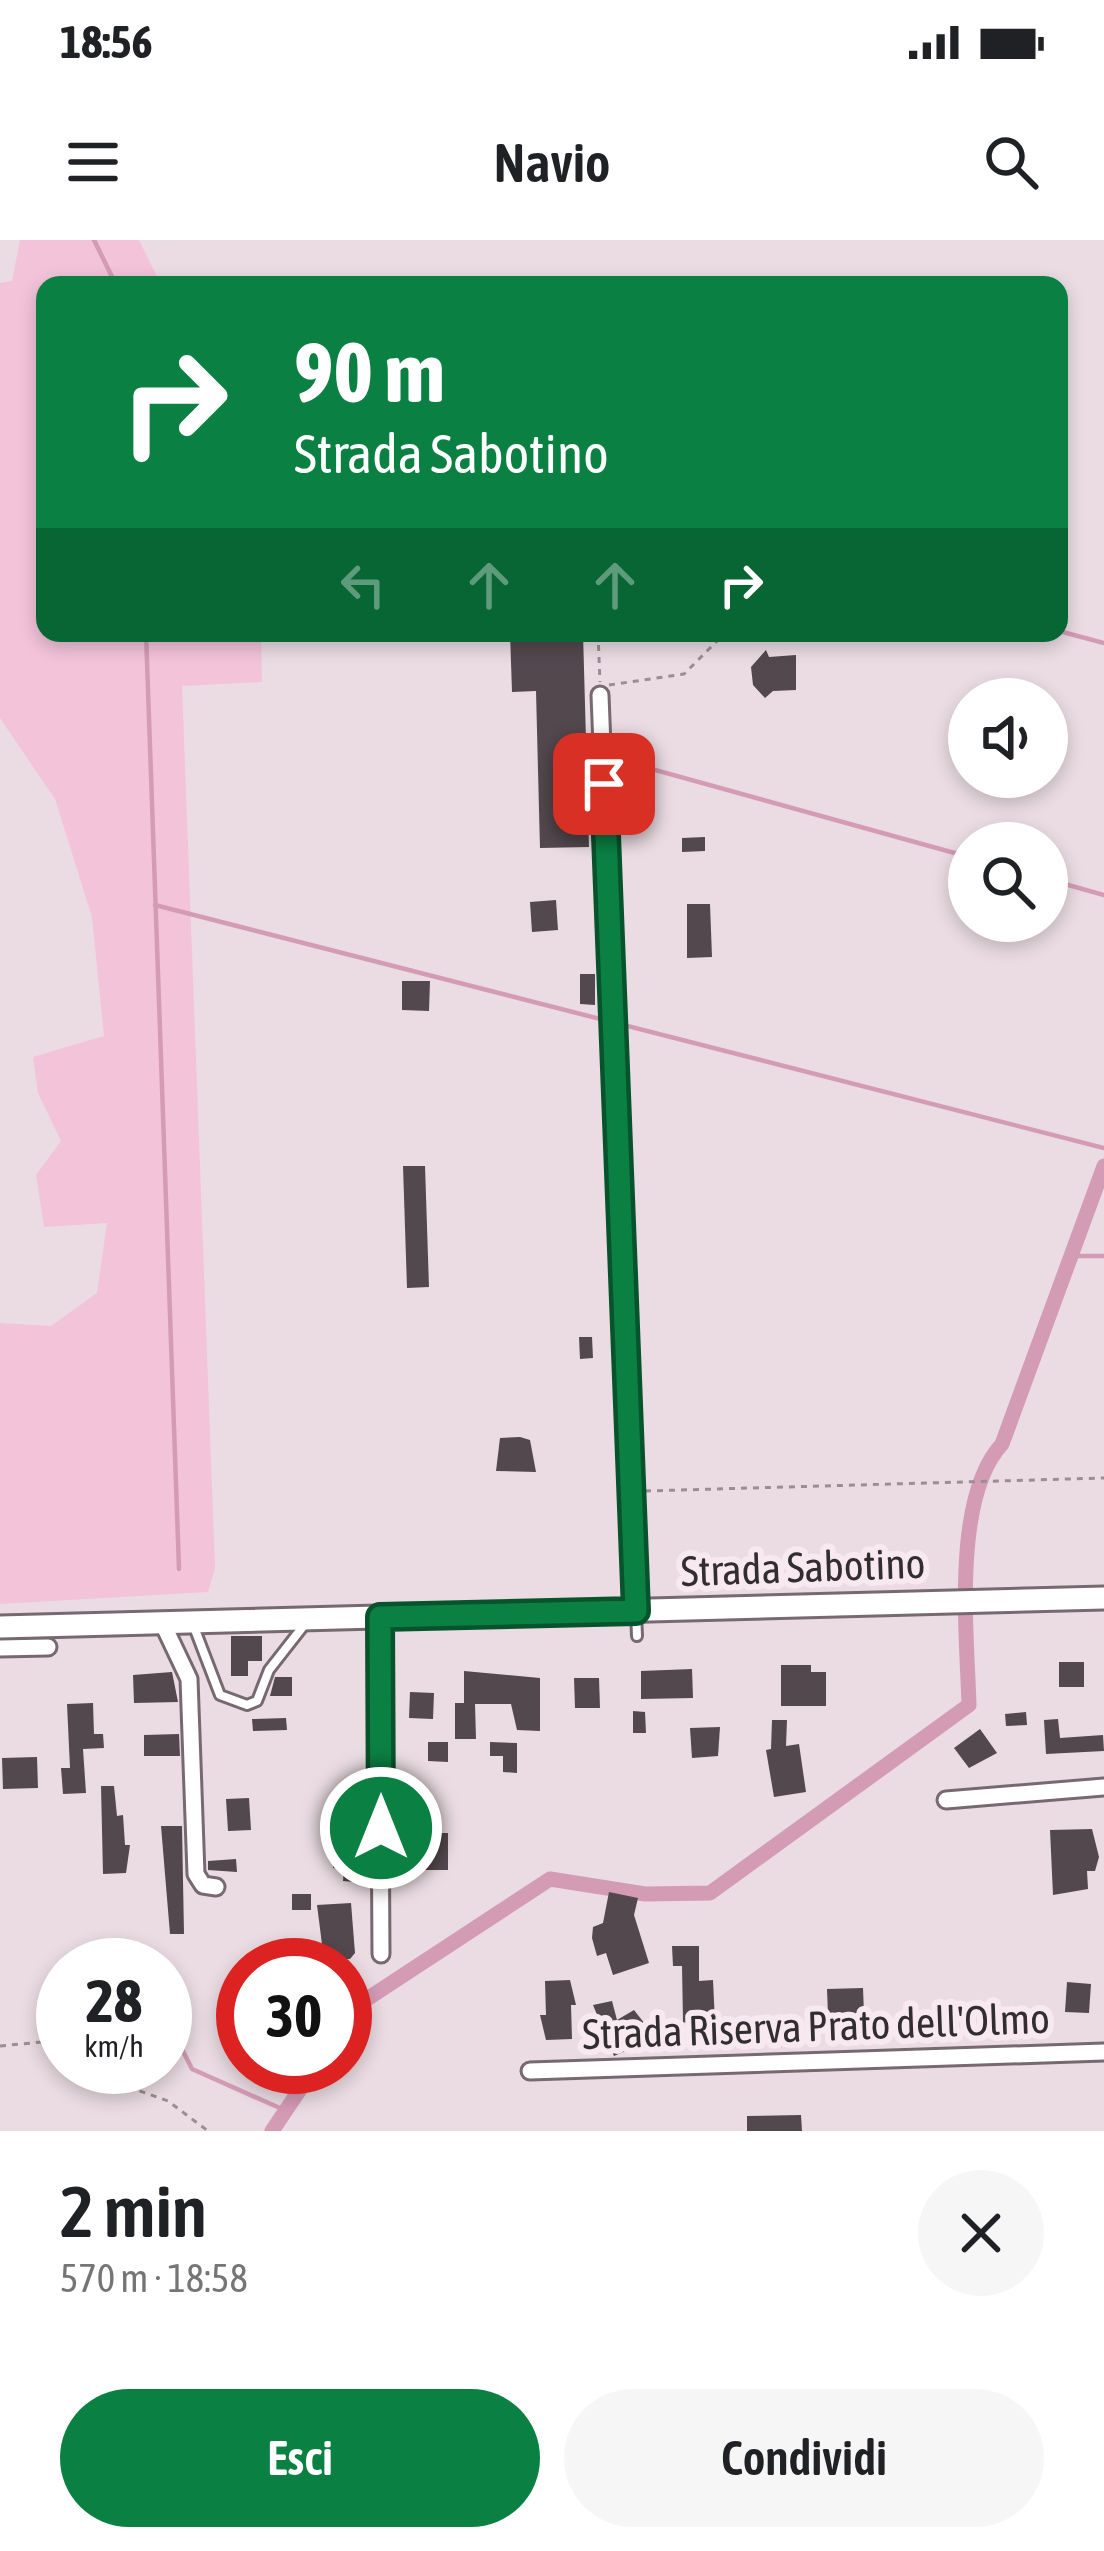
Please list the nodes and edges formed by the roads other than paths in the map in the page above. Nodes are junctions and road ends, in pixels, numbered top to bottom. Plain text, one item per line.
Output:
1 (600, 695) road end
2 (1104, 1598) edge
3 (636, 1611) junction
4 (380, 1617) junction
5 (310, 1619) junction
6 (189, 1621) junction
7 (162, 1622) junction
8 (0, 1627) edge
9 (637, 1636) dead end
10 (48, 1647) dead end
11 (0, 1648) edge
12 (1104, 1786) edge
13 (946, 1800) dead end
14 (216, 1887) dead end
15 (381, 1954) dead end
16 (1104, 2052) edge
17 (530, 2071) dead end

1 - 3 street
2 - 3 street, Strada Sabotino
3 - 4 street, Strada Sabotino
3 - 9 lane
4 - 5 street, Strada Sabotino
4 - 15 street
5 - 6 street, Strada Sabotino
5 - 6 lane
6 - 7 street, Strada Sabotino
7 - 8 street, Strada Sabotino
7 - 14 street
10 - 11 street
12 - 13 street
16 - 17 street, Strada Riserva Prato dell'Olmo

